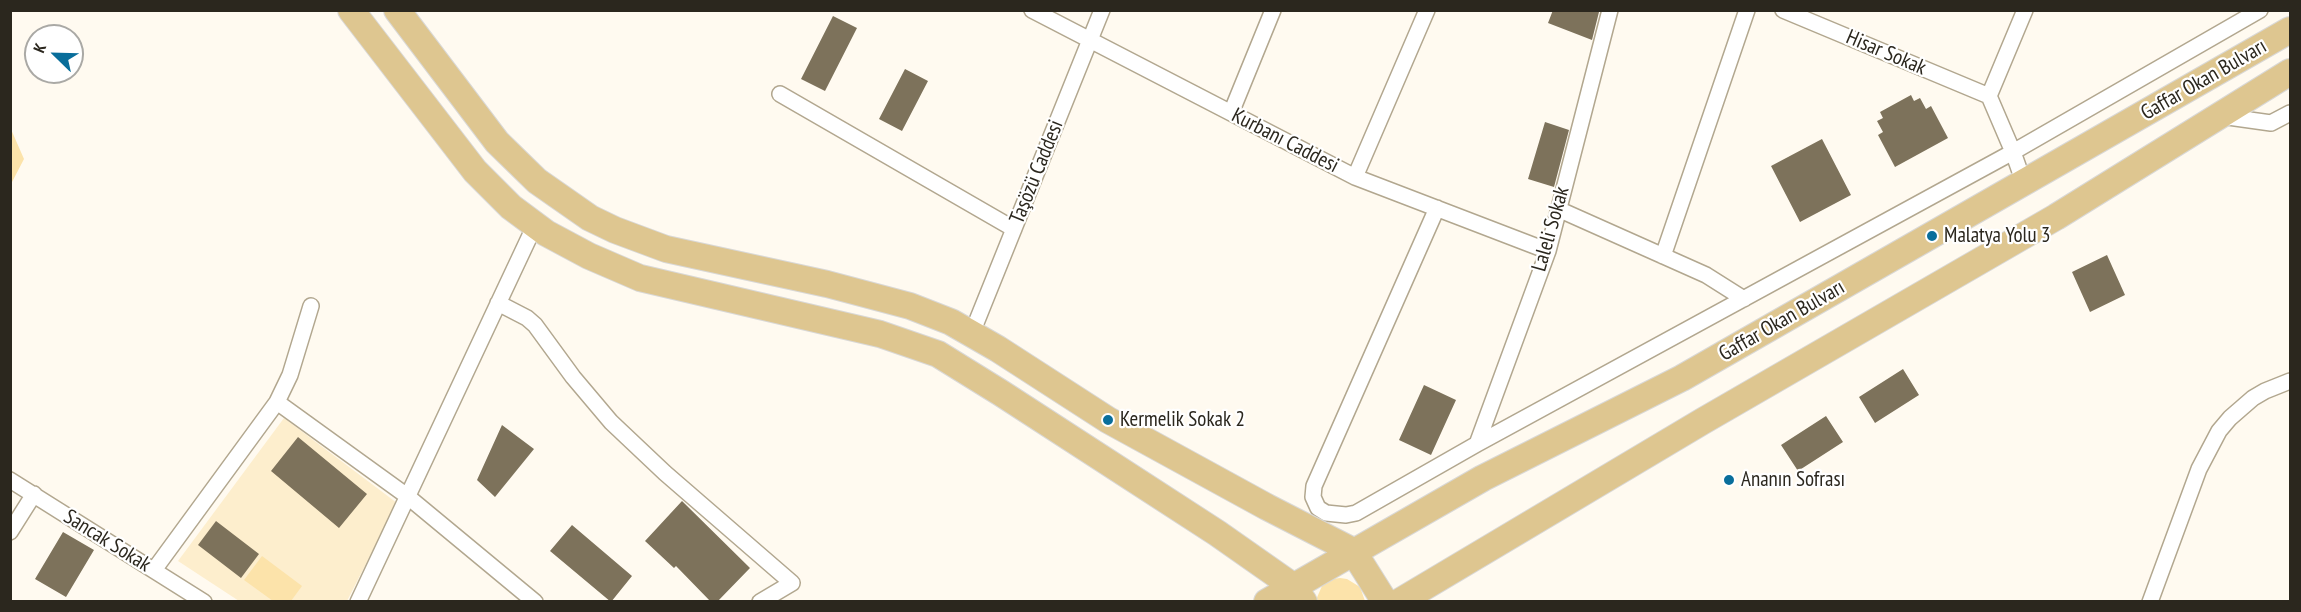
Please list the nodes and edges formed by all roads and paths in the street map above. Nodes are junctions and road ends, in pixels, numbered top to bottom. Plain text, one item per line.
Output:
1 (351, 10) edge
2 (397, 10) edge
3 (1032, 10) edge
4 (1102, 10) edge
5 (1274, 10) edge
6 (1427, 10) edge
7 (1610, 10) edge
8 (1747, 10) edge
9 (1783, 10) edge
10 (2025, 10) edge
11 (2260, 10) edge
12 (2290, 30) edge
13 (1091, 40) junction
14 (2290, 72) edge
15 (780, 94) dead end
16 (1989, 96) junction
17 (1231, 112) junction
18 (2290, 113) edge
19 (2218, 116) junction
20 (2013, 152) junction
21 (1355, 177) junction
22 (2024, 183) junction
23 (1437, 208) junction
24 (1558, 209) junction
25 (535, 225) junction
26 (1014, 229) junction
27 (1548, 251) junction
28 (1663, 256) junction
29 (1744, 299) junction
30 (498, 303) junction
31 (311, 306) dead end
32 (972, 333) junction
33 (2290, 381) edge
34 (277, 402) junction
35 (1478, 444) junction
36 (10, 480) edge
37 (34, 494) junction
38 (407, 496) junction
39 (10, 532) edge
40 (1353, 551) junction
41 (153, 570) junction
42 (1299, 594) edge
43 (204, 602) edge
44 (358, 602) edge
45 (535, 602) edge
46 (760, 602) edge
47 (1267, 602) edge
48 (1385, 602) edge
49 (1399, 602) edge
50 (2150, 602) edge

1 - 25 highway
2 - 32 highway
3 - 13 street, Kurbanı Caddesi
4 - 13 street, Taşözü Caddesi
5 - 17 street
6 - 21 street
7 - 24 street, Laleli Sokak
8 - 28 street
9 - 16 street, Hisar Sokak
10 - 16 street
11 - 20 street
12 - 22 highway, Gaffar Okan Bulvarı
13 - 17 street, Kurbanı Caddesi
13 - 26 street, Taşözü Caddesi
14 - 19 highway, Gaffar Okan Bulvarı
15 - 26 street
16 - 20 street
17 - 21 street, Kurbanı Caddesi
18 - 19 street
19 - 49 highway, Gaffar Okan Bulvarı
20 - 22 street
20 - 29 street
21 - 23 street, Kurbanı Caddesi
22 - 40 highway, Gaffar Okan Bulvarı
23 - 27 street, Kurbanı Caddesi
23 - 35 street
24 - 27 street, Laleli Sokak
24 - 28 street
25 - 30 street
25 - 42 highway
26 - 32 street, Taşözü Caddesi
27 - 35 street, Laleli Sokak
28 - 29 street
29 - 35 street
30 - 38 street
30 - 46 street
31 - 34 street
32 - 40 highway
33 - 50 street
34 - 38 street
34 - 41 street
36 - 37 street, Sancak Sokak
37 - 39 street
37 - 41 street, Sancak Sokak
38 - 44 street
38 - 45 street
40 - 42 highway, Gaffar Okan Bulvarı
40 - 48 highway
41 - 43 street, Sancak Sokak
42 - 47 highway, Gaffar Okan Bulvarı

